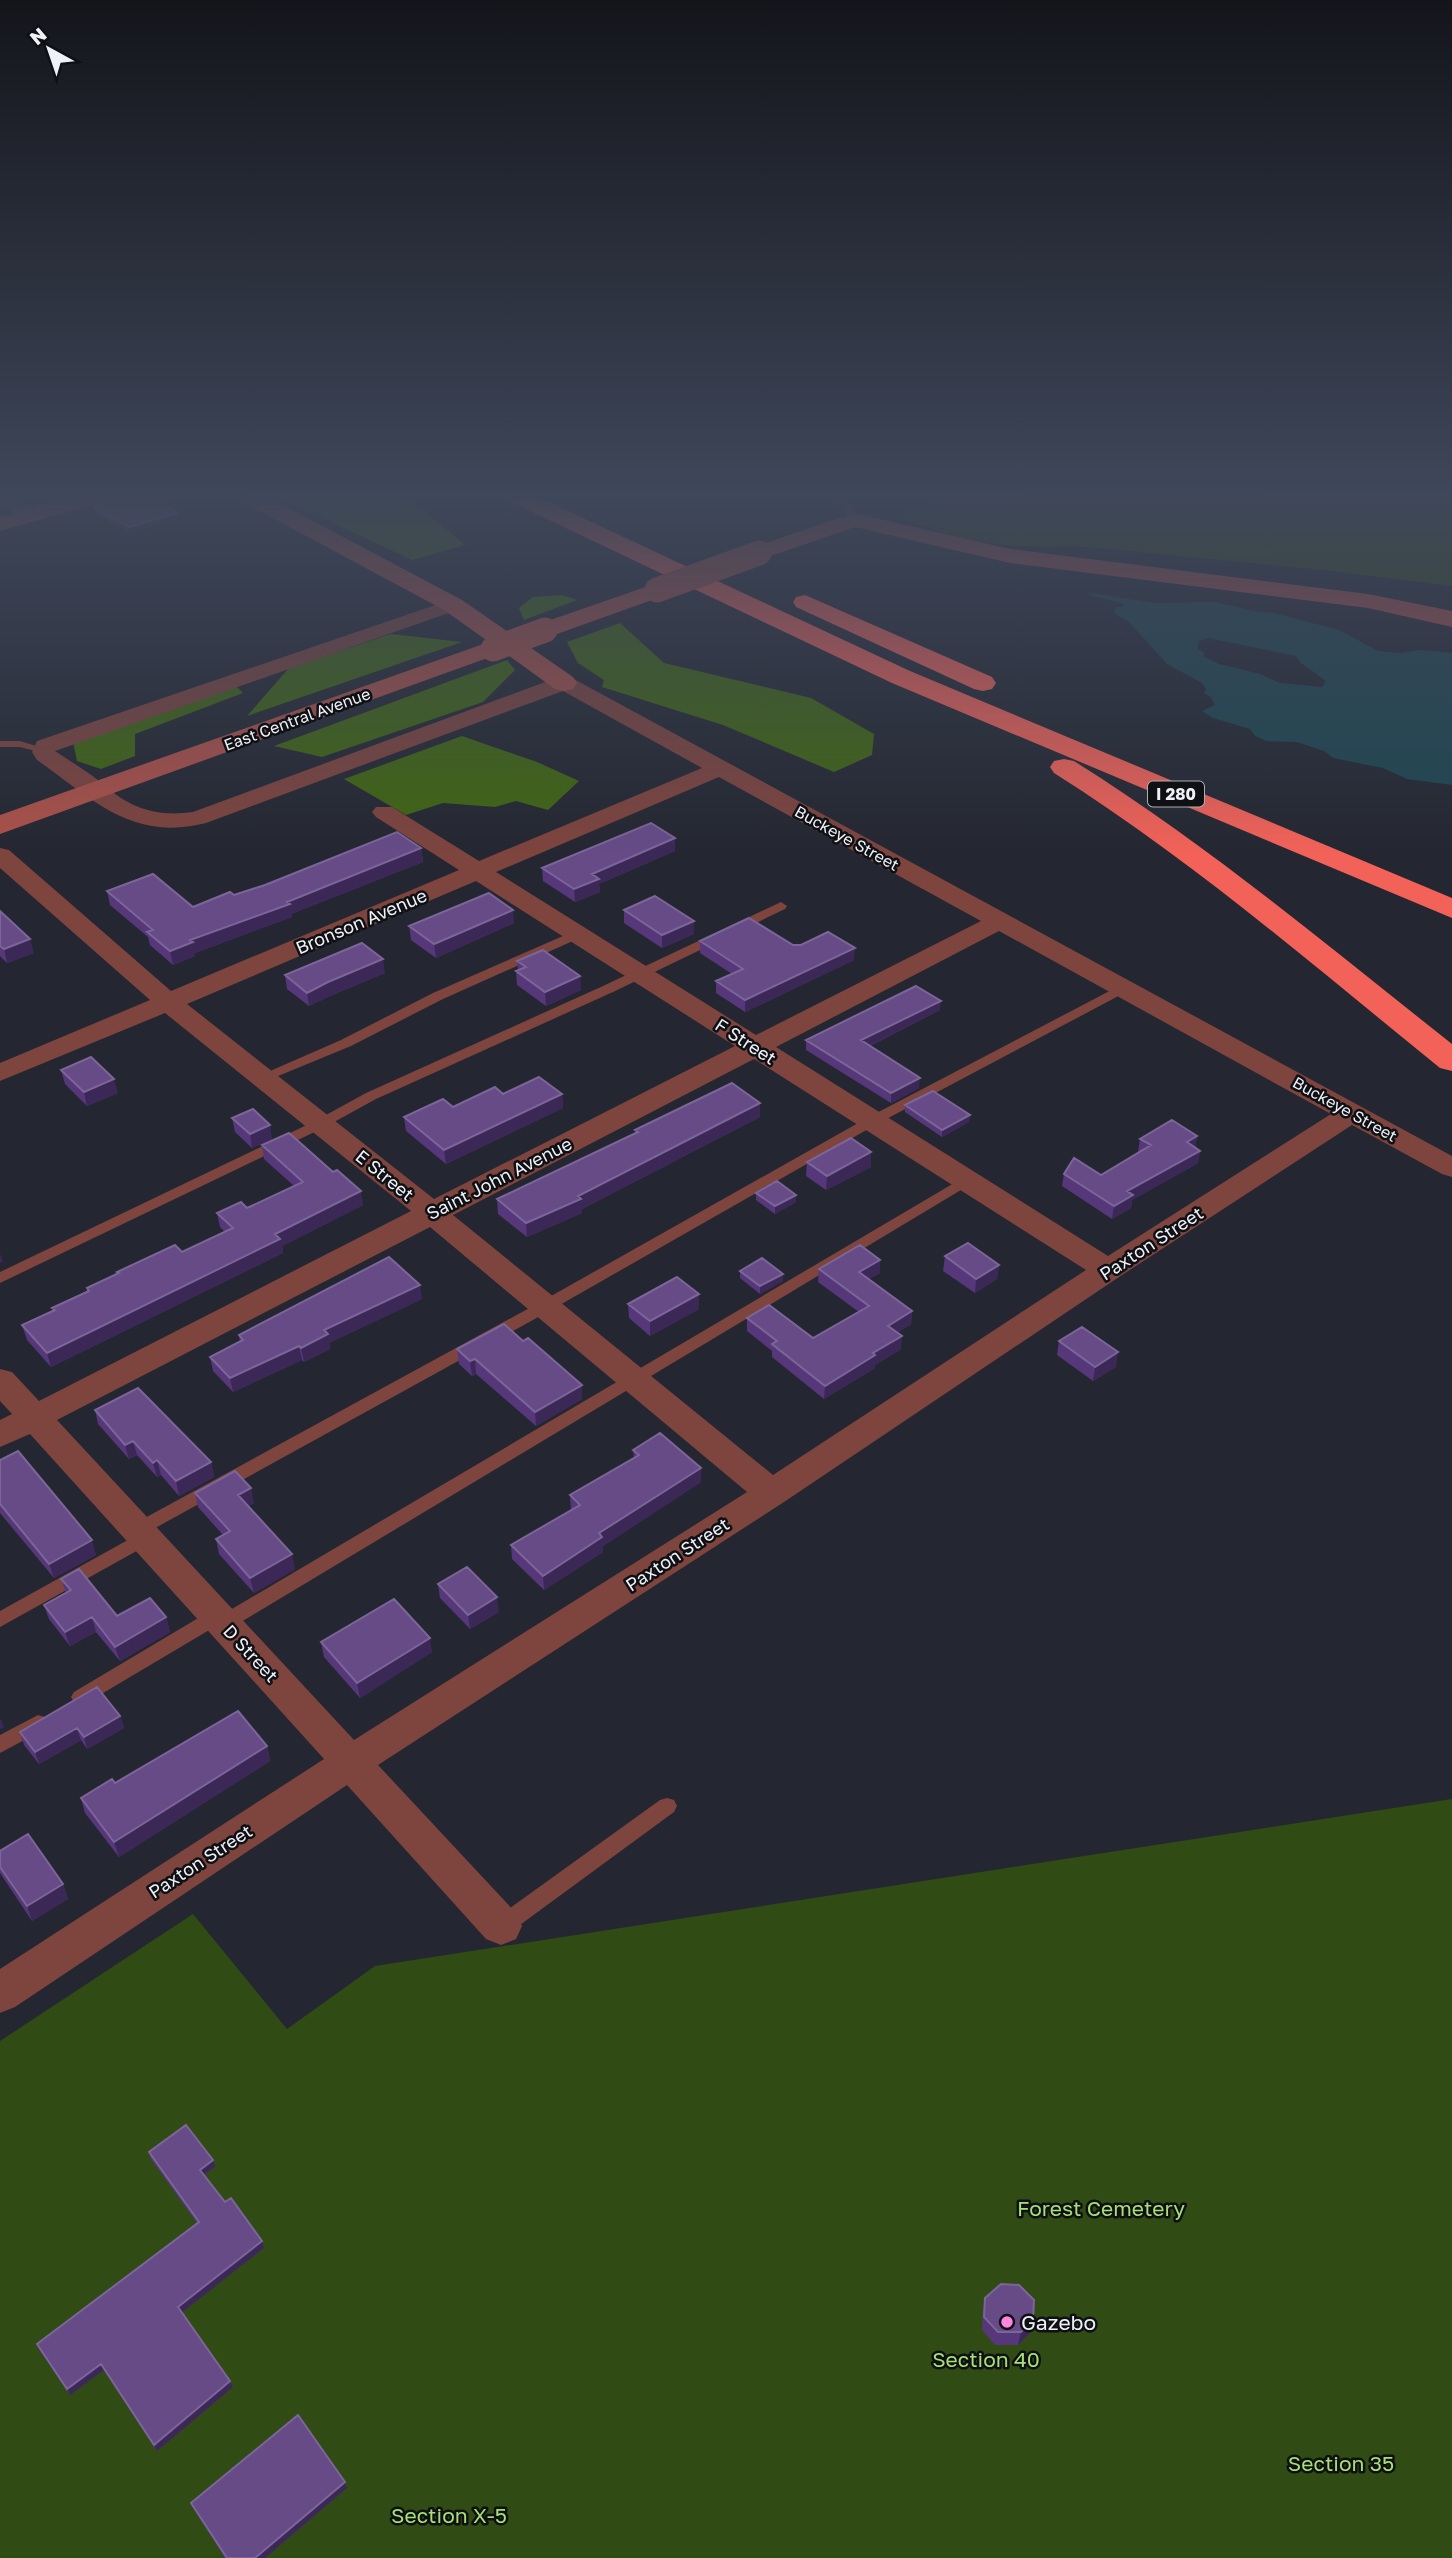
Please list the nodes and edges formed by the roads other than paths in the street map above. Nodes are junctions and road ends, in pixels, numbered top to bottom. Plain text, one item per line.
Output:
1 (423, 615) edge
2 (468, 615) edge
3 (586, 615) edge
4 (770, 615) edge
5 (835, 615) edge
6 (901, 677) junction
7 (564, 683) junction
8 (1007, 694) dead end
9 (1079, 726) dead end
10 (0, 744) edge
11 (43, 750) junction
12 (1140, 751) dead end
13 (721, 768) junction
14 (96, 791) junction
15 (384, 812) dead end
16 (1299, 817) dead end
17 (0, 825) edge
18 (0, 855) edge
19 (480, 870) junction
20 (1452, 880) edge
21 (781, 906) dead end
22 (1452, 909) edge
23 (998, 922) junction
24 (579, 933) junction
25 (642, 974) junction
26 (1121, 989) junction
27 (168, 1002) junction
28 (755, 1047) junction
29 (1452, 1061) edge
30 (0, 1073) edge
31 (261, 1078) junction
32 (1352, 1113) junction
33 (872, 1121) junction
34 (320, 1124) junction
35 (1452, 1168) edge
36 (966, 1181) junction
37 (432, 1213) junction
38 (1108, 1270) junction
39 (0, 1278) edge
40 (544, 1305) junction
41 (634, 1379) junction
42 (0, 1380) edge
43 (34, 1417) junction
44 (0, 1435) edge
45 (772, 1493) junction
46 (141, 1534) junction
47 (0, 1620) edge
48 (220, 1620) junction
49 (0, 1745) edge
50 (351, 1762) junction
51 (667, 1806) dead end
52 (501, 1926) joint
53 (0, 1993) edge

1 - 11 street
2 - 7 street, Buckeye Street
3 - 14 street, East Central Avenue, bridge
4 - 6 highway, I 280
5 - 8 highway
6 - 22 highway, I 280
6 - 29 highway
7 - 13 street, Buckeye Street
7 - 14 street
9 - 12 highway
10 - 11 lane
11 - 14 street
13 - 19 street, Bronson Avenue
13 - 23 street, Buckeye Street
14 - 17 street, East Central Avenue
15 - 19 street, F Street
16 - 20 highway
18 - 27 street, E Street
19 - 24 street, F Street
19 - 27 street, Bronson Avenue
21 - 25 lane
23 - 26 street, Buckeye Street
23 - 28 street, Saint John Avenue
24 - 25 street, F Street
24 - 31 lane
25 - 28 street, F Street
25 - 34 lane
26 - 32 street, Buckeye Street
26 - 33 lane
27 - 30 street, Bronson Avenue
27 - 31 street, E Street
28 - 33 street, F Street
28 - 37 street, Saint John Avenue
31 - 34 street, E Street
32 - 35 street, Buckeye Street
32 - 38 street, Paxton Street
33 - 36 street, F Street
33 - 40 lane
34 - 37 street, E Street
34 - 39 lane
36 - 38 street, F Street
36 - 41 lane
37 - 40 street, E Street
37 - 43 street, Saint John Avenue
38 - 45 street, Paxton Street
40 - 41 street, E Street
40 - 46 lane
41 - 45 street, E Street
41 - 48 lane
42 - 43 street, D Street
43 - 44 street, Saint John Avenue
43 - 46 street, D Street
45 - 50 street, Paxton Street
46 - 47 lane
46 - 48 street, D Street
48 - 49 lane
48 - 50 street, D Street
50 - 52 street, D Street
50 - 53 street, Paxton Street
51 - 52 lane

